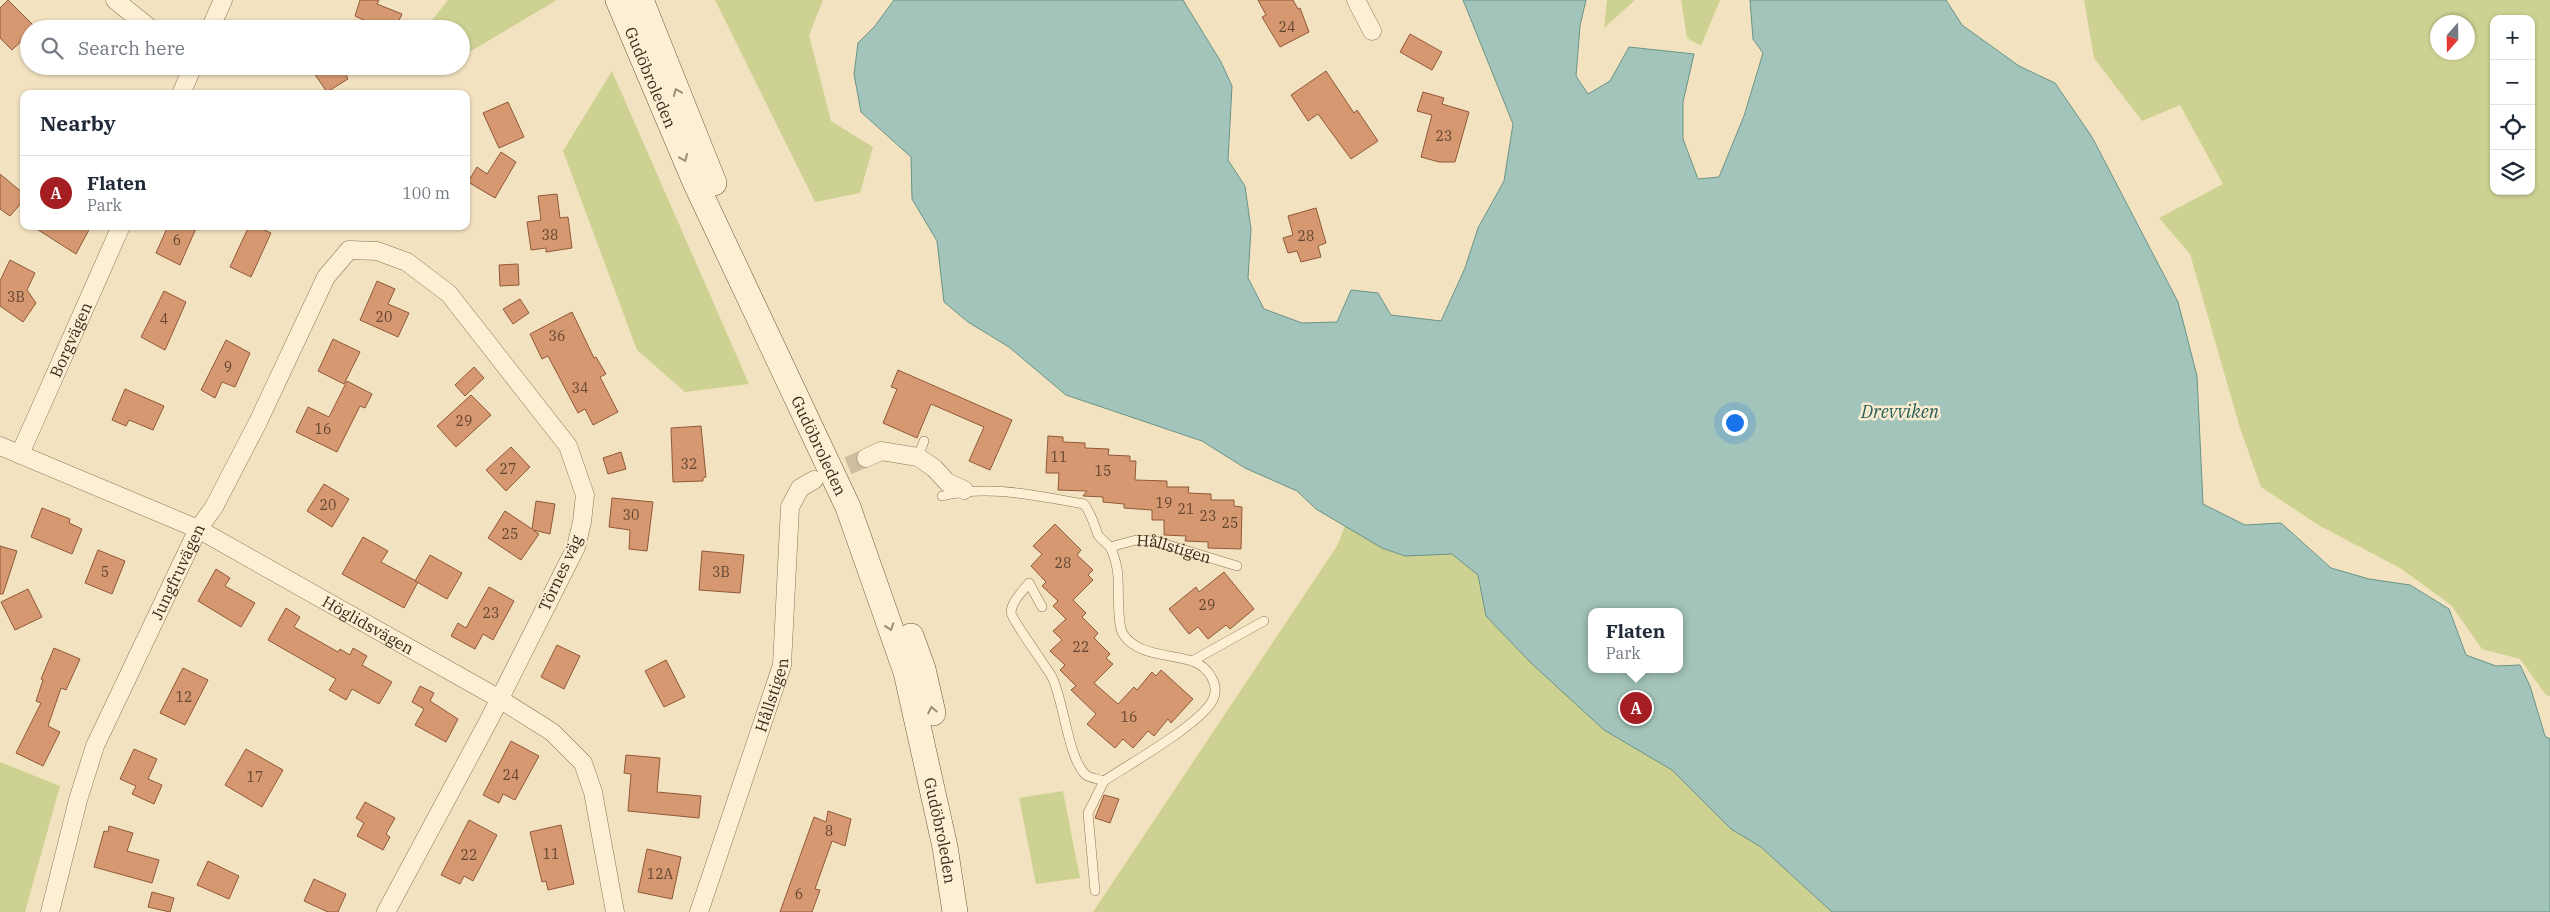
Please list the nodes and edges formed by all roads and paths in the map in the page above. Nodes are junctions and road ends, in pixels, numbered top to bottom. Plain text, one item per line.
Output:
1 (115, 0) edge
2 (223, 0) edge
3 (618, 0) edge
4 (640, 0) edge
5 (1356, 0) edge
6 (140, 20) edge
7 (214, 20) edge
8 (1372, 31) dead end
9 (189, 75) edge
10 (183, 90) edge
11 (119, 230) edge
12 (349, 250) joint
13 (0, 446) edge
14 (20, 454) junction
15 (866, 458) tunnel mouth
16 (814, 480) tunnel mouth
17 (964, 490) junction
18 (942, 496) dead end
19 (198, 529) junction
20 (1110, 547) junction
21 (1237, 566) dead end
22 (1042, 606) dead end
23 (1264, 621) dead end
24 (1192, 661) junction
25 (498, 698) junction
26 (1104, 781) junction
27 (1095, 891) dead end
28 (50, 912) edge
29 (386, 912) edge
30 (615, 912) edge
31 (699, 912) edge
32 (955, 912) edge
33 (972, 912) edge

1 - 6 street
2 - 7 street
3 -> 32 main road, Gudöbroleden
33 -> 4 main road, Gudöbroleden
5 - 8 street
9 - 10 street
11 - 14 street, Borgvägen
12 - 19 street, Jungfruvägen
12 - 25 street, Törnes väg
13 - 14 street, Höglidsvägen
14 - 19 street, Höglidsvägen
15 - 17 street
16 - 31 street, Hållstigen
17 - 18 lane, Hållstigen
17 - 20 lane, Hållstigen
19 - 25 street, Höglidsvägen
19 - 28 street, Jungfruvägen
20 - 21 lane, Hållstigen
20 - 24 lane, Hållstigen
22 - 26 lane
23 - 24 lane
24 - 26 lane, Hållstigen
25 - 29 street, Törnes väg
25 - 30 street, Höglidsvägen
26 - 27 lane

